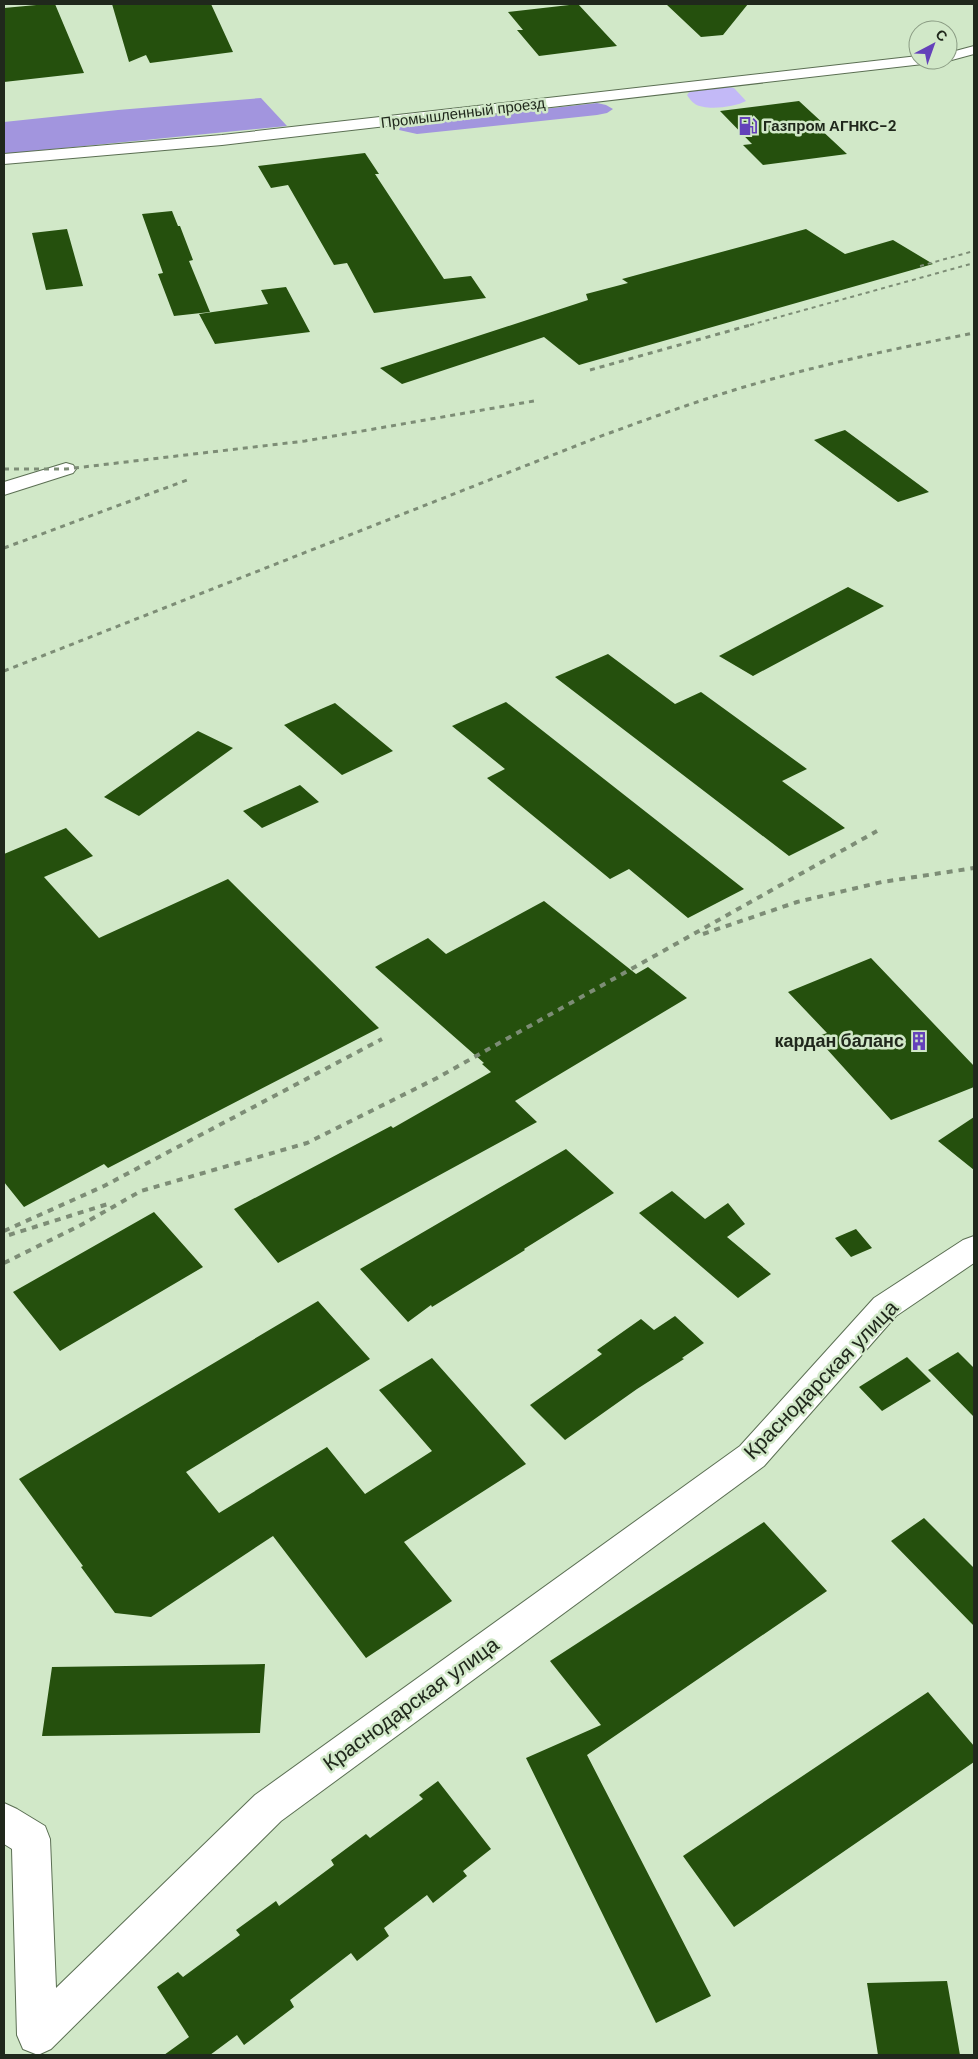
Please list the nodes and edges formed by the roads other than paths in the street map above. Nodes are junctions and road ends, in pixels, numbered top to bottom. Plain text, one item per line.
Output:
1 (974, 50) edge
2 (958, 54) edge
3 (908, 62) edge
4 (4, 159) edge
5 (66, 468) dead end
6 (4, 489) edge
7 (974, 1248) edge
8 (4, 1822) edge
9 (35, 2045) edge

1 - 2 street
3 - 4 street, Промышленный проезд
5 - 6 street
7 - 9 street, Краснодарская улица
8 - 9 street, Краснодарская улица

